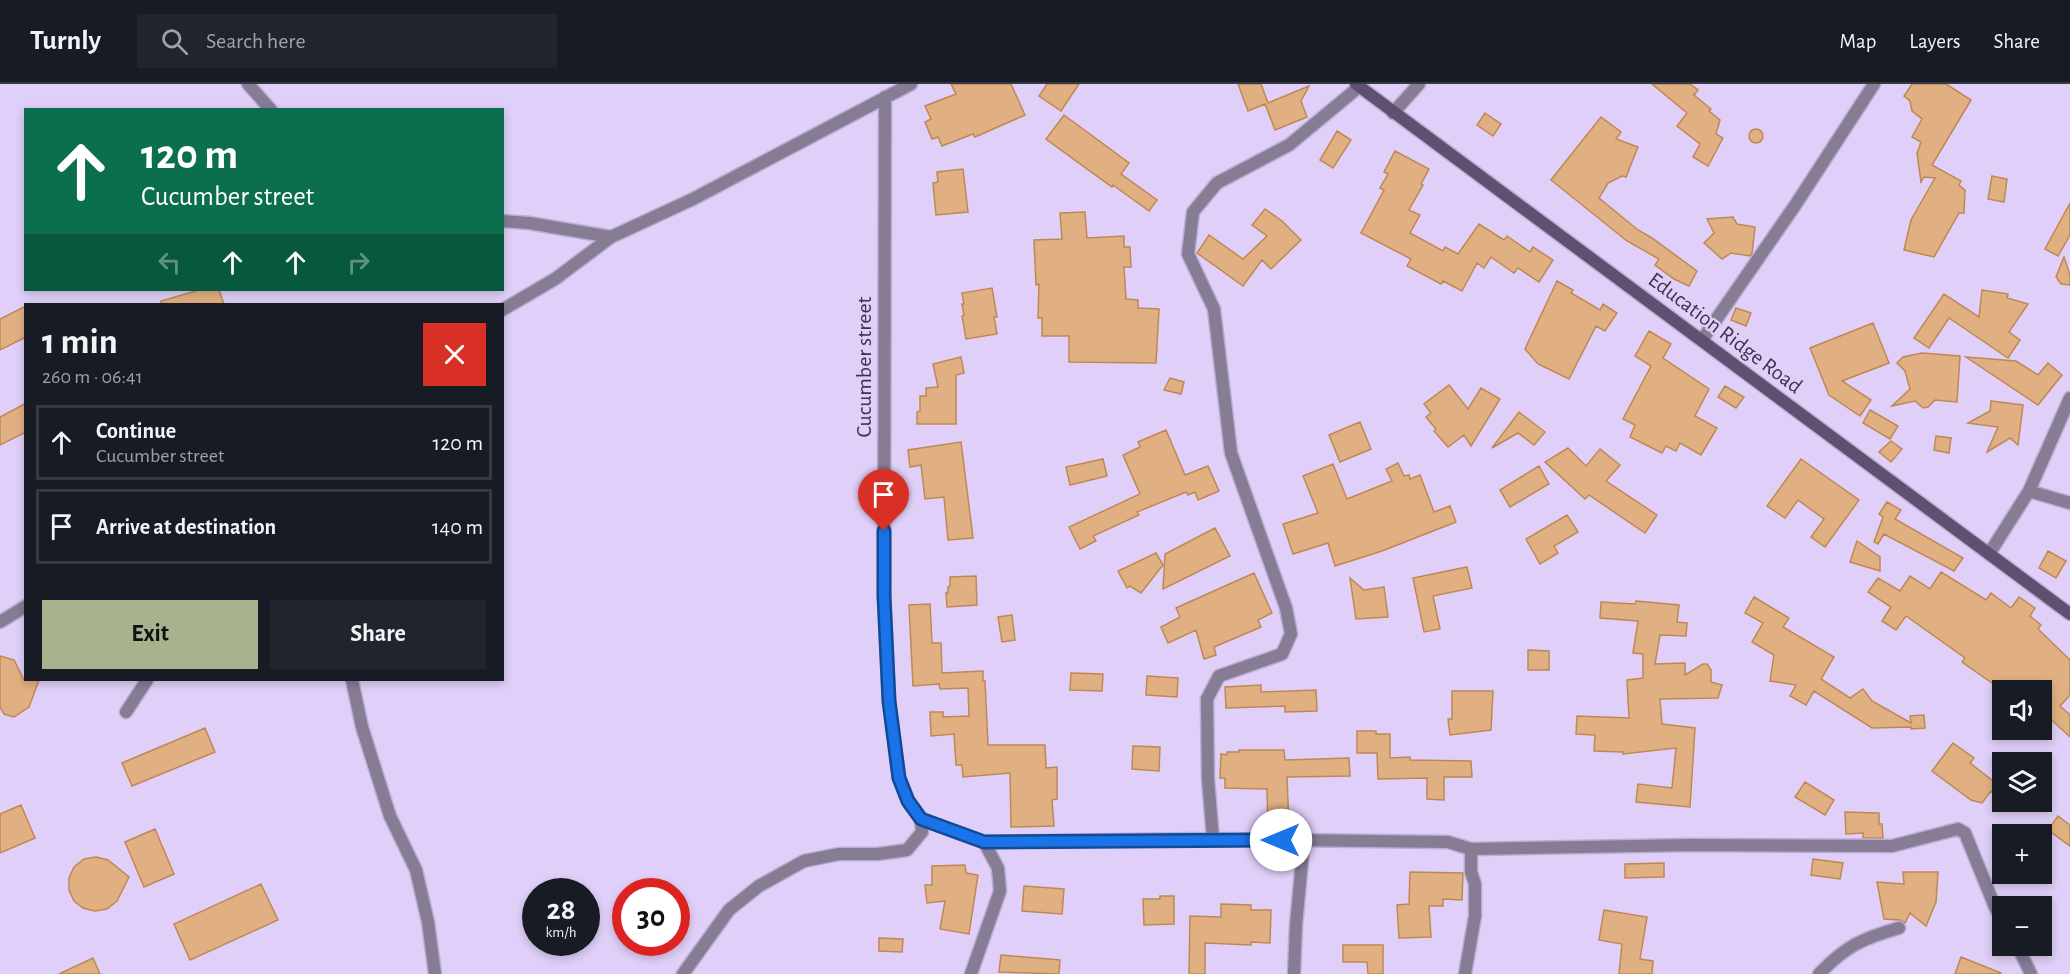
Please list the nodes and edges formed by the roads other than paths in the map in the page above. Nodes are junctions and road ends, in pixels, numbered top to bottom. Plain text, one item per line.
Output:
1 (248, 84) edge
2 (911, 84) edge
3 (1419, 84) edge
4 (1874, 84) edge
5 (1358, 85) edge
6 (885, 97) junction
7 (269, 108) edge
8 (1393, 113) junction
9 (504, 221) edge
10 (611, 237) junction
11 (504, 309) edge
12 (1702, 340) junction
13 (2070, 398) edge
14 (2029, 491) junction
15 (2070, 503) edge
16 (1989, 554) junction
17 (24, 607) edge
18 (2070, 614) edge
19 (0, 622) edge
20 (146, 681) edge
21 (352, 681) edge
22 (126, 712) dead end
23 (921, 819) junction
24 (1213, 839) junction
25 (1304, 840) junction
26 (984, 842) junction
27 (1471, 849) junction
28 (1992, 900) edge
29 (1899, 928) dead end
30 (2022, 956) edge
31 (435, 974) edge
32 (683, 974) edge
33 (971, 974) edge
34 (1294, 974) edge
35 (1465, 974) edge
36 (1819, 974) edge
37 (2031, 974) edge

1 - 7 street
2 - 6 street
3 - 8 street
4 - 12 street
5 - 8 main road, Education Ridge Road
5 - 24 street
6 - 10 street
6 - 23 street, Cucumber street
8 - 12 main road, Education Ridge Road
9 - 10 street
10 - 11 street
12 - 16 main road, Education Ridge Road
13 - 14 street
14 - 15 street
14 - 16 street
16 - 18 main road, Education Ridge Road
17 - 19 street
20 - 22 street
21 - 31 street
23 - 26 street
23 - 32 street
24 - 25 street
24 - 26 street
25 - 27 street
25 - 34 street
26 - 33 street
27 - 28 street
27 - 35 street
29 - 36 street
30 - 37 street

